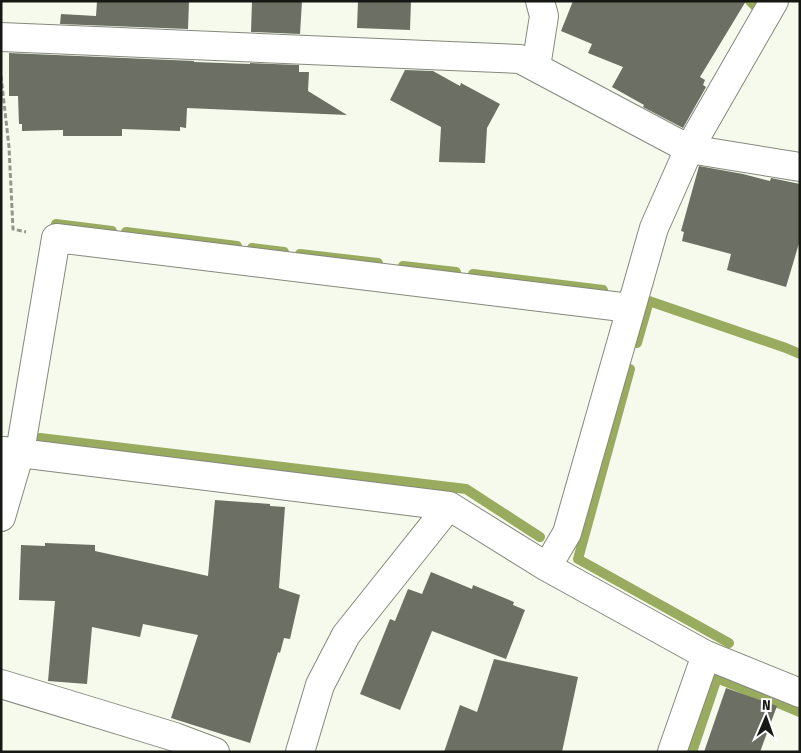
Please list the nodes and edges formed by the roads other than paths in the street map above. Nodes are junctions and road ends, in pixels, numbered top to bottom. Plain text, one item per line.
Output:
1 (540, 1) edge
2 (774, 1) edge
3 (1, 37) edge
4 (536, 67) junction
5 (689, 149) junction
6 (800, 167) edge
7 (630, 308) junction
8 (11, 451) edge
9 (449, 506) junction
10 (1, 517) edge
11 (547, 567) junction
12 (706, 656) junction
13 (1, 684) edge
14 (800, 693) edge
15 (215, 752) edge
16 (300, 752) edge
17 (672, 752) edge

1 - 4 street
2 - 5 street
3 - 4 street
4 - 5 street
5 - 6 street
5 - 7 street
7 - 8 street
7 - 11 street
8 - 9 street
8 - 10 street
9 - 11 street
9 - 16 street
11 - 12 street
12 - 14 street
12 - 17 street
13 - 15 street

